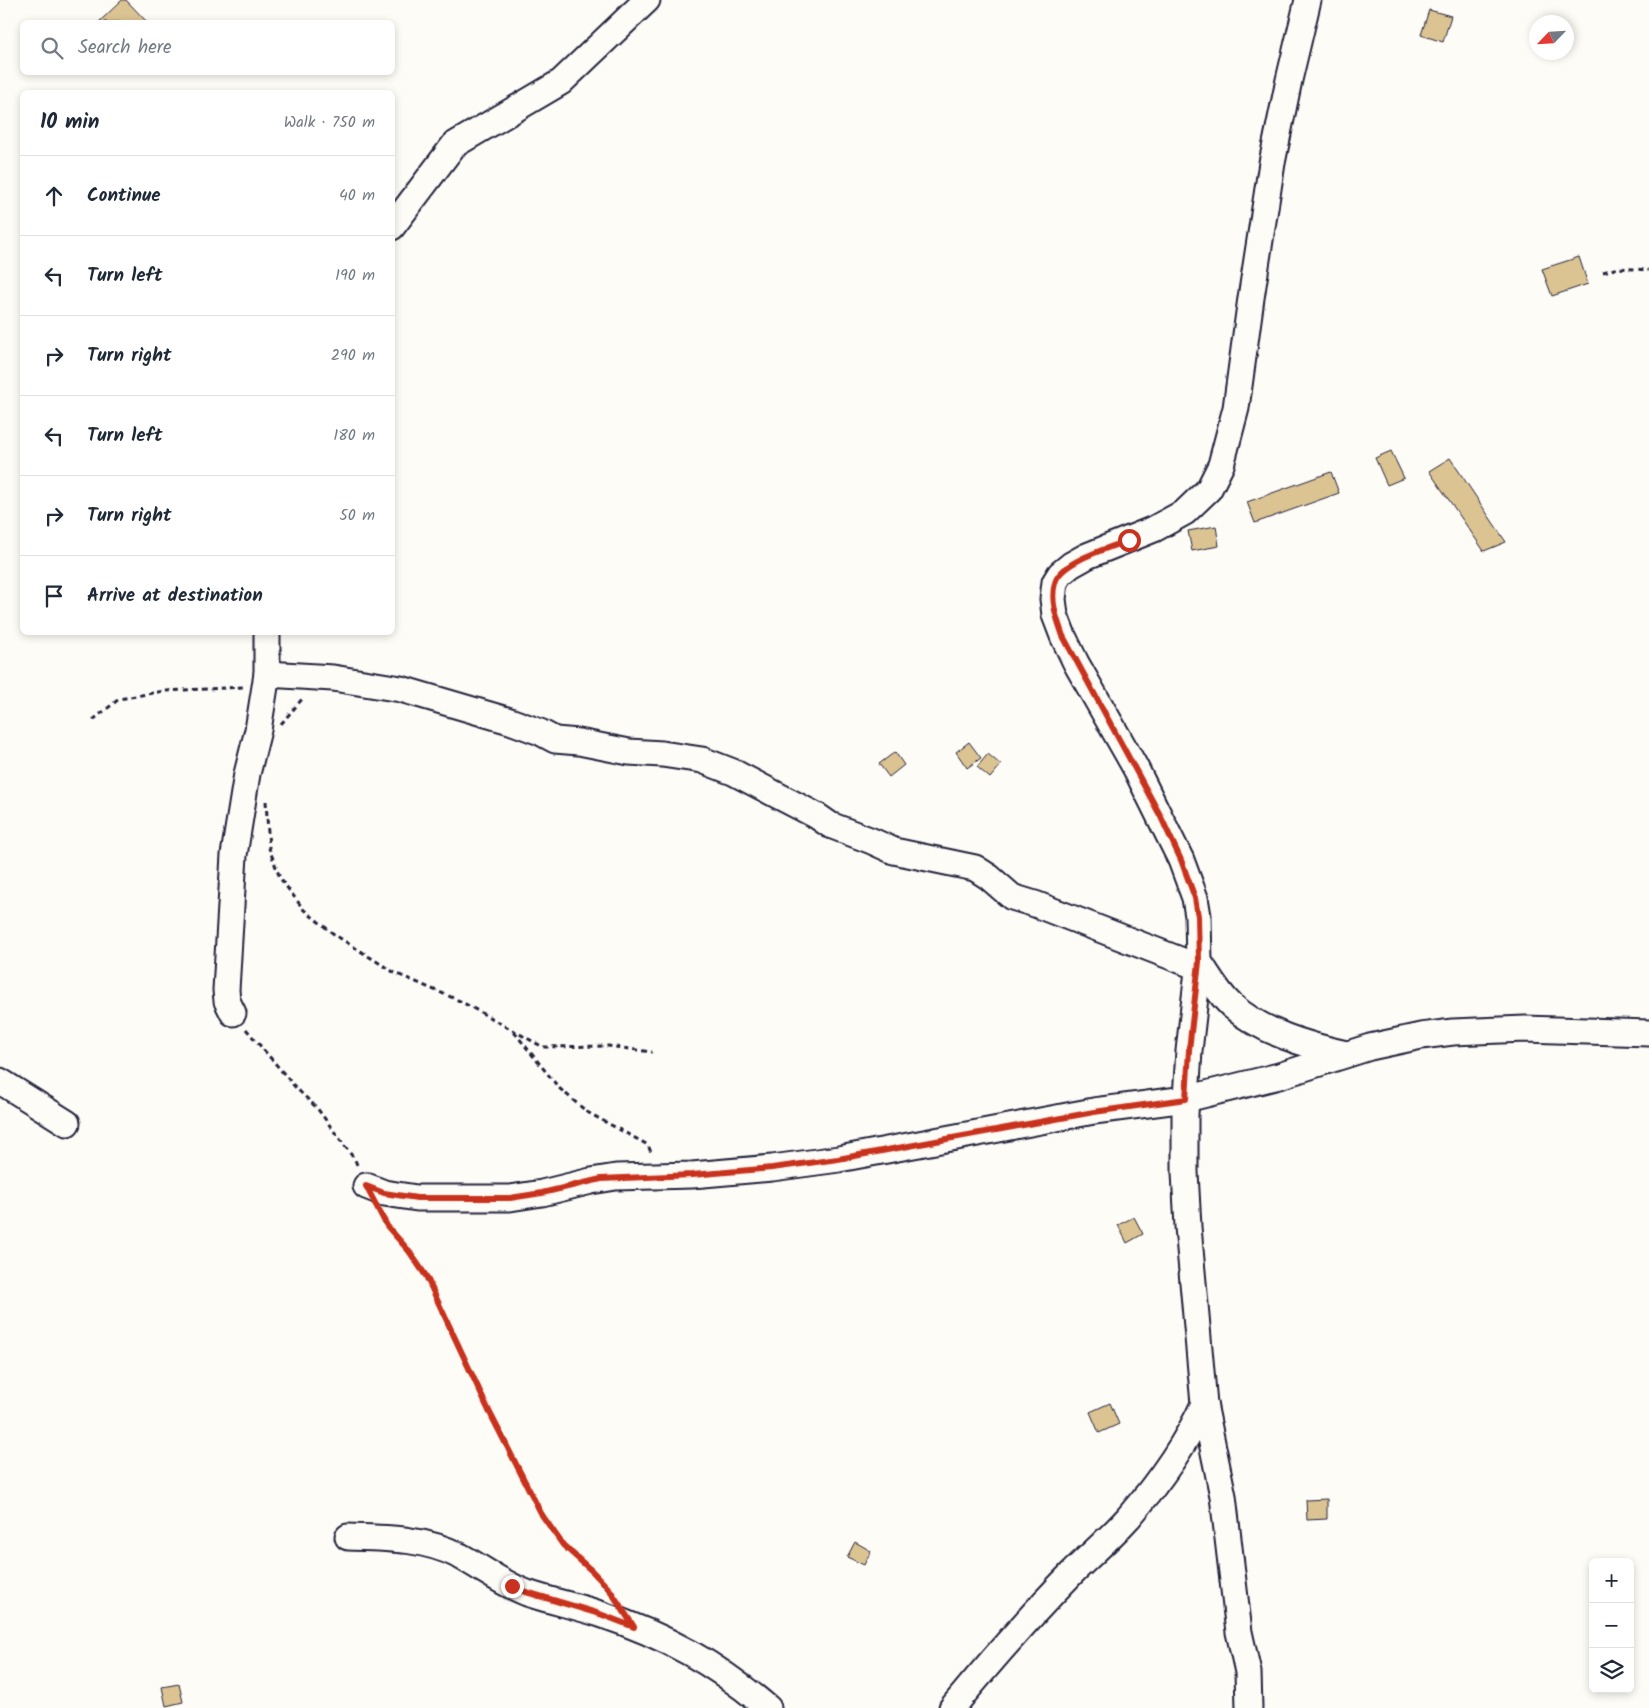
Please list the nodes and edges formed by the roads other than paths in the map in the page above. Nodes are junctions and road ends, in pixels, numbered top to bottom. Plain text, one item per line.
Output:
1 (647, 0) edge
2 (1308, 0) edge
3 (395, 223) edge
4 (267, 635) edge
5 (266, 680) junction
6 (1198, 965) junction
7 (233, 1013) road end
8 (1649, 1033) edge
9 (1346, 1054) junction
10 (0, 1081) edge
11 (1186, 1099) junction
12 (67, 1123) dead end
13 (366, 1186) road end
14 (1204, 1404) junction
15 (348, 1537) dead end
16 (768, 1708) edge
17 (952, 1708) edge
18 (1249, 1708) edge

1 - 3 street
2 - 6 street
4 - 5 street
5 - 6 street
5 - 7 street
6 - 9 street
6 - 11 street
8 - 9 street
9 - 11 street
10 - 12 street
11 - 13 street
11 - 14 street
14 - 17 street
14 - 18 street
15 - 16 street

